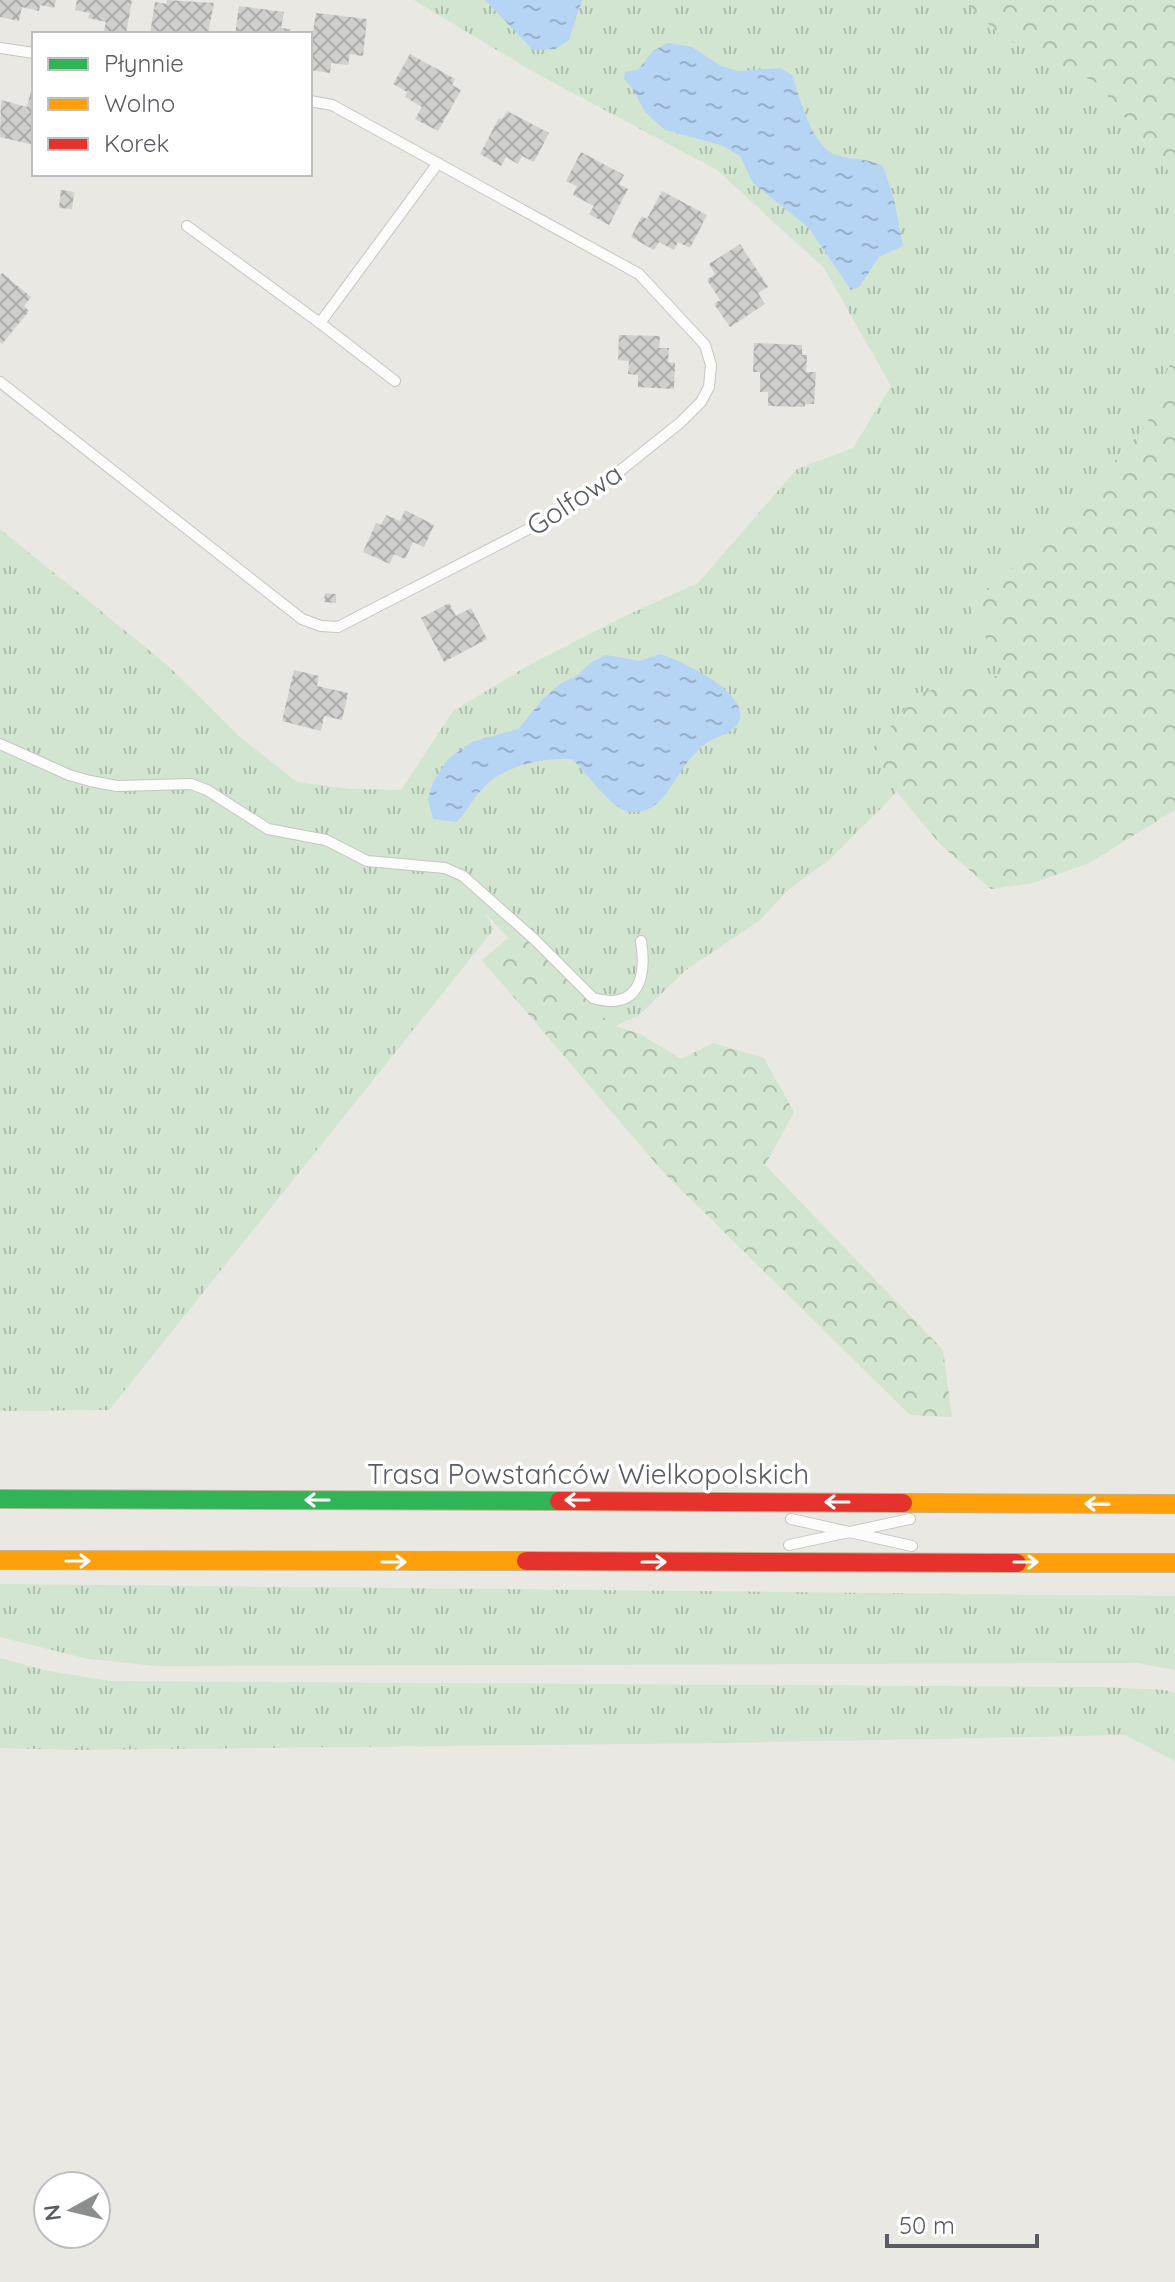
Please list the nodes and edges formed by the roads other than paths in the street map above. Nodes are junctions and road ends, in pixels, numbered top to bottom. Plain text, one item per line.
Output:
1 (0, 48) edge
2 (32, 53) edge
3 (312, 101) edge
4 (438, 163) junction
5 (187, 226) dead end
6 (320, 323) junction
7 (395, 381) dead end
8 (0, 382) edge
9 (0, 744) edge
10 (641, 941) dead end
11 (0, 1499) edge
12 (711, 1501) junction
13 (986, 1503) junction
14 (1175, 1504) edge
15 (850, 1532) junction
16 (925, 1549) dead end
17 (940, 1552) dead end
18 (0, 1560) edge
19 (710, 1562) junction
20 (985, 1562) junction
21 (1175, 1563) edge

1 - 2 lane
3 - 4 lane, Golfowa
4 - 6 lane
4 - 8 lane, Golfowa
5 - 6 lane
6 - 7 lane
9 - 10 lane
12 -> 11 highway, Trasa Powstańców Wielkopolskich
13 -> 12 highway, Trasa Powstańców Wielkopolskich
12 - 15 lane
14 -> 13 highway, Trasa Powstańców Wielkopolskich
13 - 15 lane
15 - 16 lane
15 - 19 lane
17 - 20 lane
18 -> 19 highway
19 - 20 highway
20 -> 21 highway

